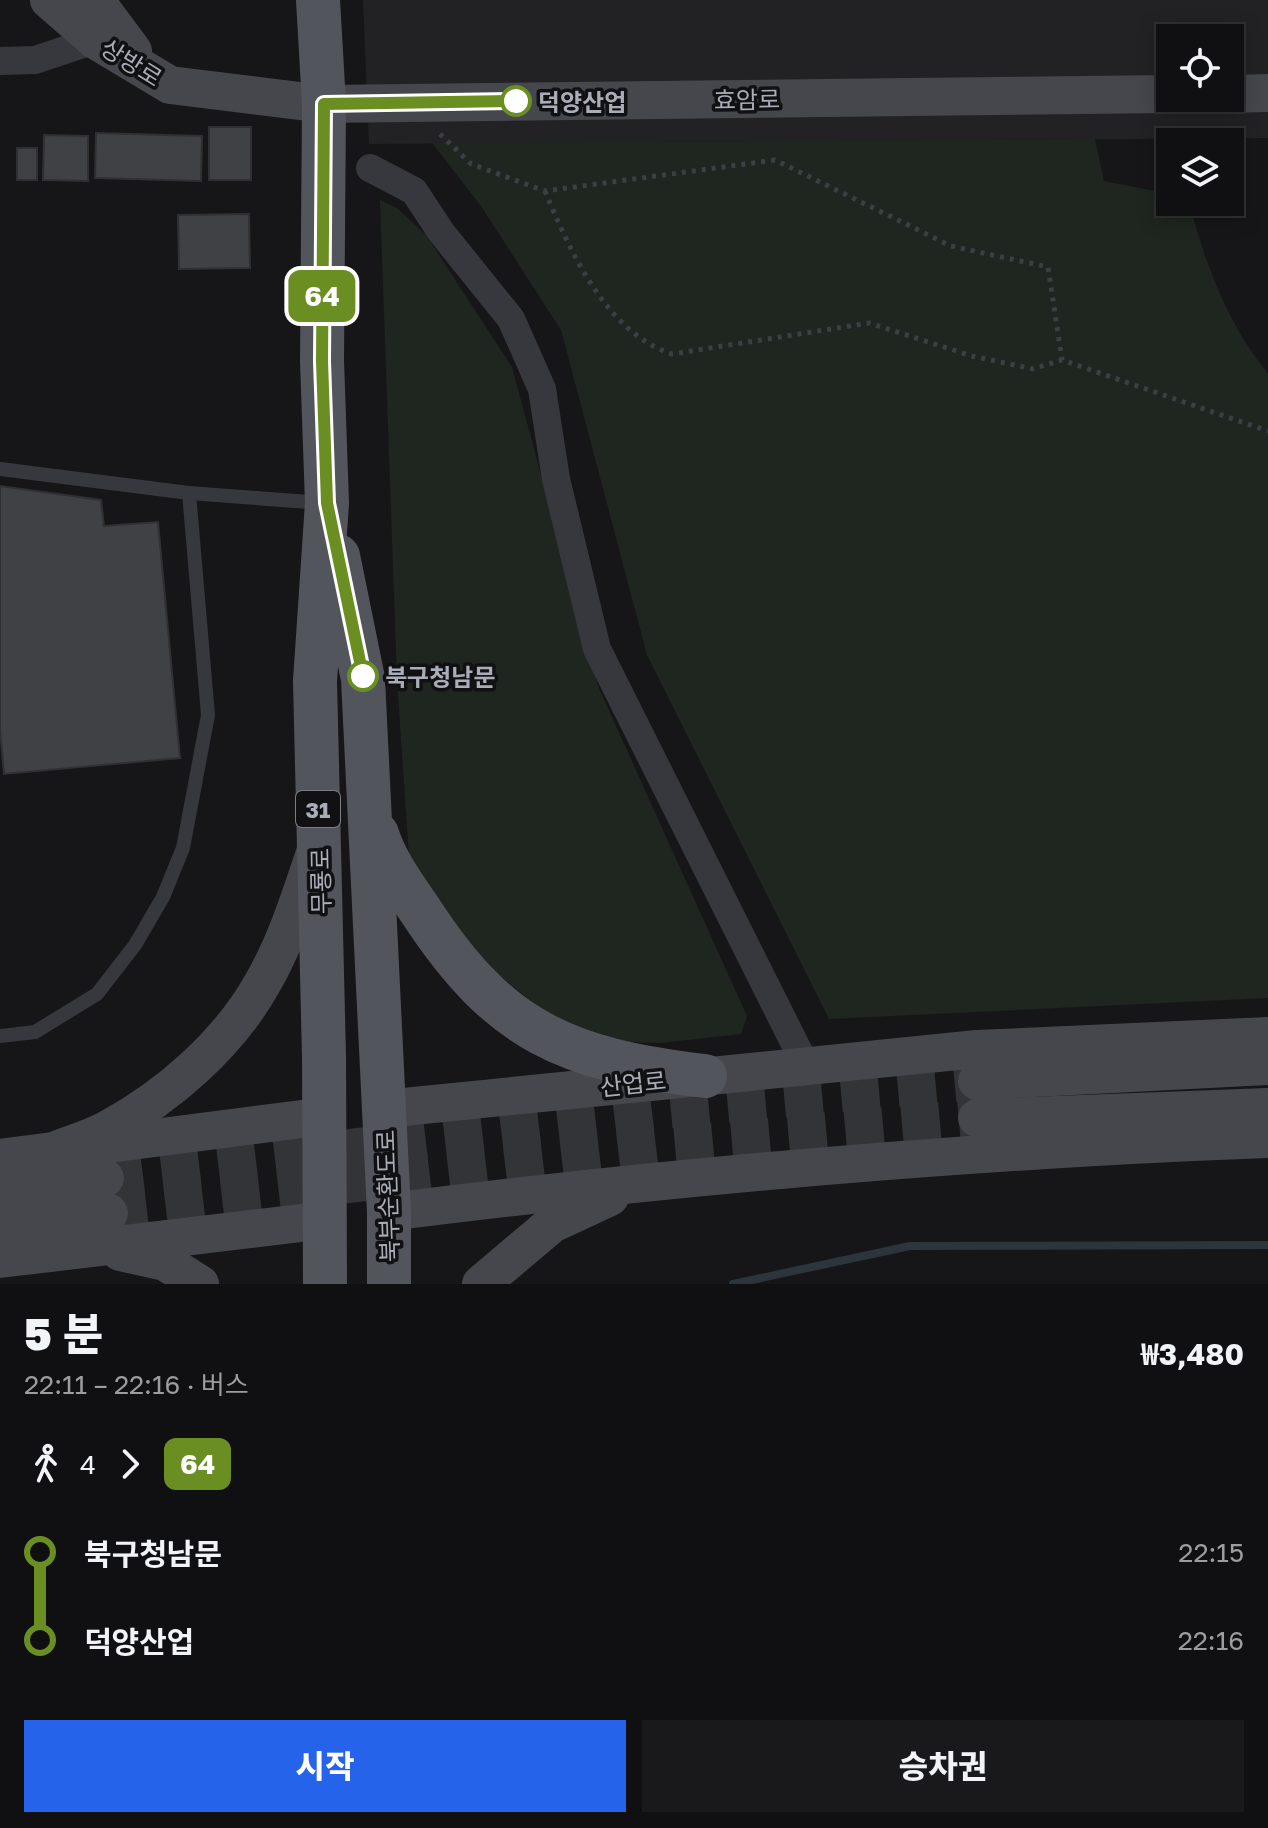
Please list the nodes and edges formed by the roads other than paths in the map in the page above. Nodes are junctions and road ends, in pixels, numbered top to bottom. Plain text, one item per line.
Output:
1 (49, 0) edge
2 (95, 0) edge
3 (318, 0) edge
4 (95, 40) junction
5 (0, 61) edge
6 (149, 72) junction
7 (1268, 93) edge
8 (1156, 94) edge
9 (1244, 94) edge
10 (324, 104) junction
11 (370, 168) dead end
12 (0, 469) edge
13 (189, 493) junction
14 (327, 503) junction
15 (370, 810) junction
16 (319, 843) junction
17 (0, 1036) edge
18 (1268, 1036) edge
19 (805, 1064) junction
20 (1268, 1066) edge
21 (705, 1076) junction
22 (977, 1081) tunnel mouth
23 (1268, 1107) edge
24 (384, 1109) junction
25 (325, 1116) junction
26 (977, 1118) tunnel mouth
27 (1268, 1139) edge
28 (51, 1152) junction
29 (0, 1158) edge
30 (666, 1178) junction
31 (0, 1191) edge
32 (389, 1212) junction
33 (326, 1220) junction
34 (0, 1228) edge
35 (90, 1248) junction
36 (0, 1259) edge
37 (200, 1284) edge
38 (325, 1284) edge
39 (389, 1284) edge
40 (481, 1284) edge

1 - 4 main road, 상방로
2 - 6 main road
3 - 10 main road, 무룡로 / 31
4 - 5 street
4 - 6 main road, 상방로
6 - 10 main road, 상방로
7 - 9 main road
8 - 10 main road, 효암로
10 - 14 main road, 무룡로 / 31
11 - 19 street
12 - 13 lane
13 - 14 lane
13 - 17 lane
14 - 15 main road, 무룡로 / 31
14 - 16 main road, 무룡로 / 31
15 - 21 main road
15 - 24 main road, 무룡로 / 31
16 - 25 main road, 무룡로 / 31
16 - 28 main road
18 - 19 main road, 산업로
19 - 21 main road, 산업로
20 - 22 main road
21 - 24 main road, 산업로
23 - 26 main road
24 - 25 main road, 산업로
24 - 32 main road, 북부순환도로
25 - 28 main road, 산업로
25 - 33 main road, 31
27 - 30 main road
28 - 29 main road, 산업로
30 - 32 main road
30 - 40 main road
31 - 34 main road
32 - 33 main road
32 - 39 main road, 북부순환도로
33 - 35 main road
33 - 38 main road, 31
35 - 36 main road
35 - 37 main road

